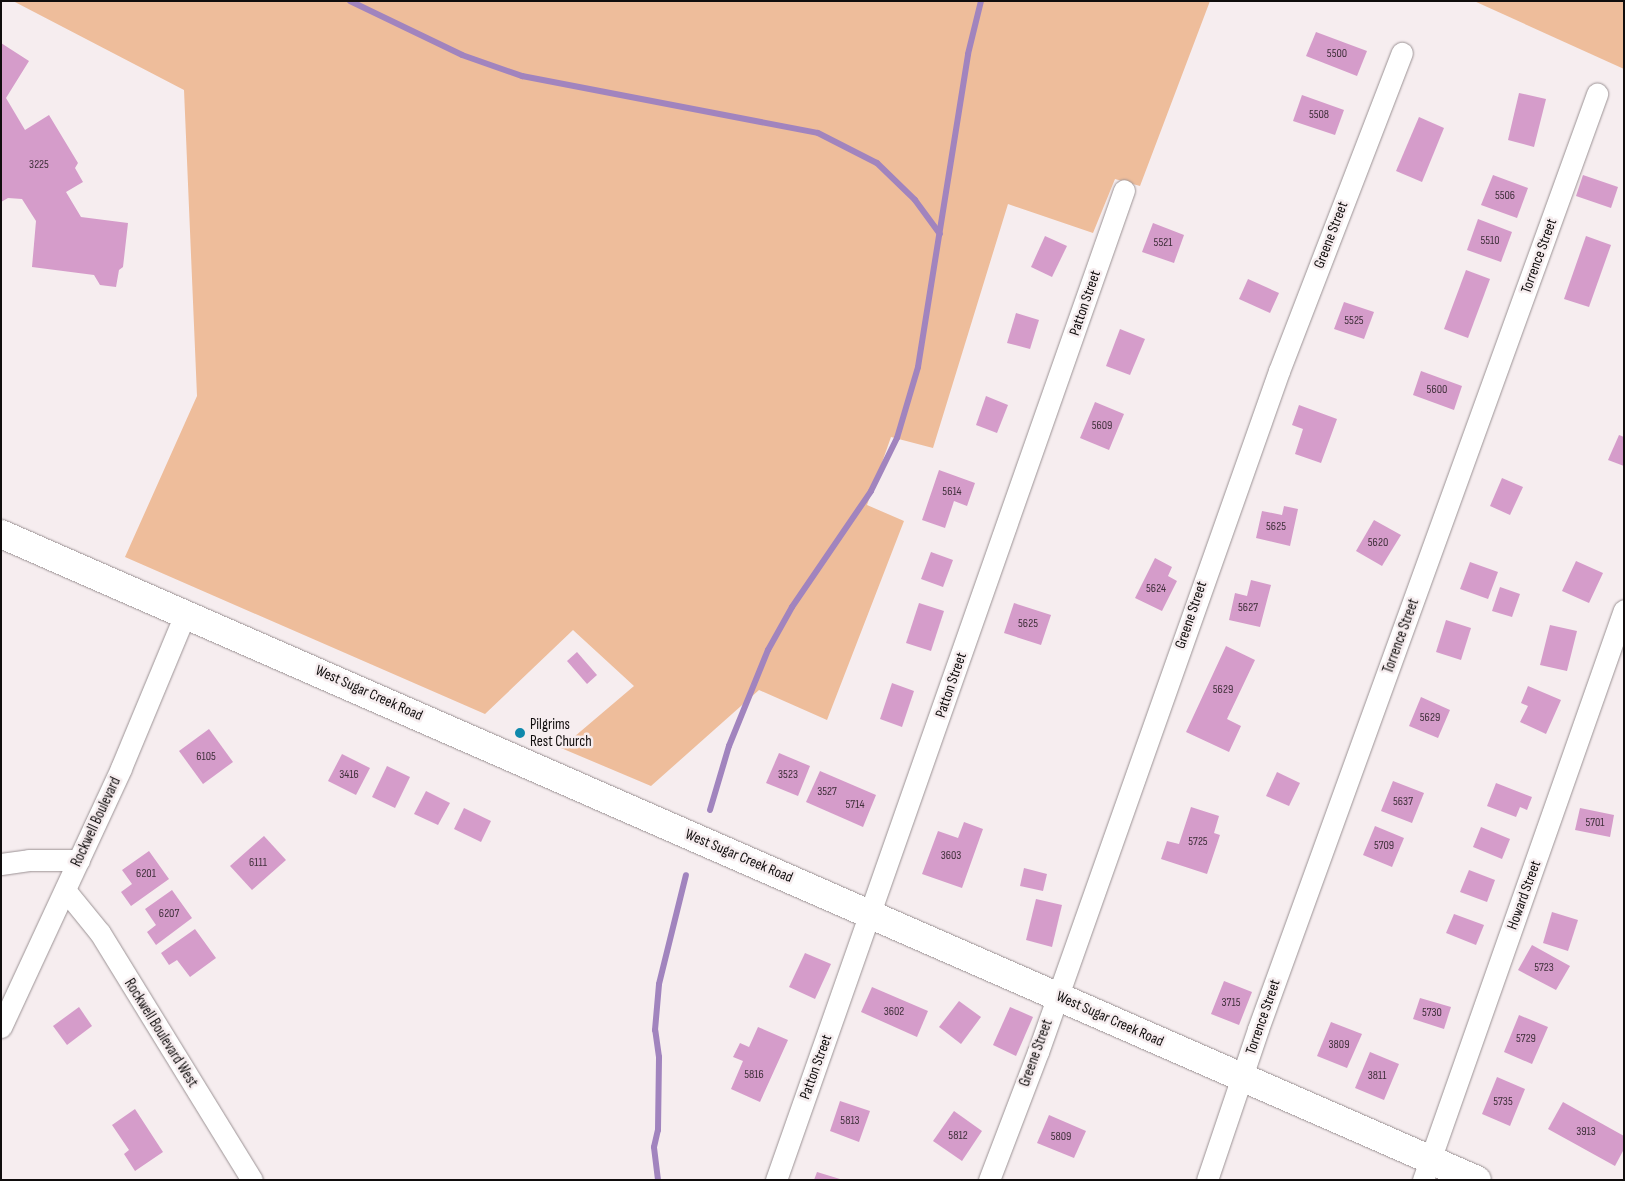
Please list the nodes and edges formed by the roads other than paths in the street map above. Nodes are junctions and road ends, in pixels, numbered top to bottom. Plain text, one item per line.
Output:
1 (1402, 54) dead end
2 (1597, 94) dead end
3 (1124, 190) dead end
4 (1, 534) edge
5 (1624, 610) edge
6 (185, 614) junction
7 (79, 860) junction
8 (1, 864) edge
9 (65, 890) junction
10 (871, 913) junction
11 (1057, 996) junction
12 (1, 1027) edge
13 (1242, 1078) junction
14 (1426, 1169) edge
15 (252, 1180) edge
16 (776, 1180) edge
17 (989, 1180) edge
18 (1207, 1180) edge
19 (1477, 1180) edge

1 - 11 street, Greene Street
2 - 13 street, Torrence Street
3 - 10 street, Patton Street
4 - 6 main road, West Sugar Creek Road
5 - 14 street, Howard Street
6 - 7 street, Rockwell Boulevard
6 - 10 main road, West Sugar Creek Road
7 - 8 street
7 - 9 street, Rockwell Boulevard
9 - 12 street, Rockwell Boulevard
9 - 15 street, Rockwell Boulevard West
10 - 11 main road, West Sugar Creek Road
10 - 16 street, Patton Street
11 - 13 main road, West Sugar Creek Road
11 - 17 street, Greene Street
13 - 14 main road, West Sugar Creek Road
13 - 18 street, Torrence Street
14 - 19 main road, West Sugar Creek Road

